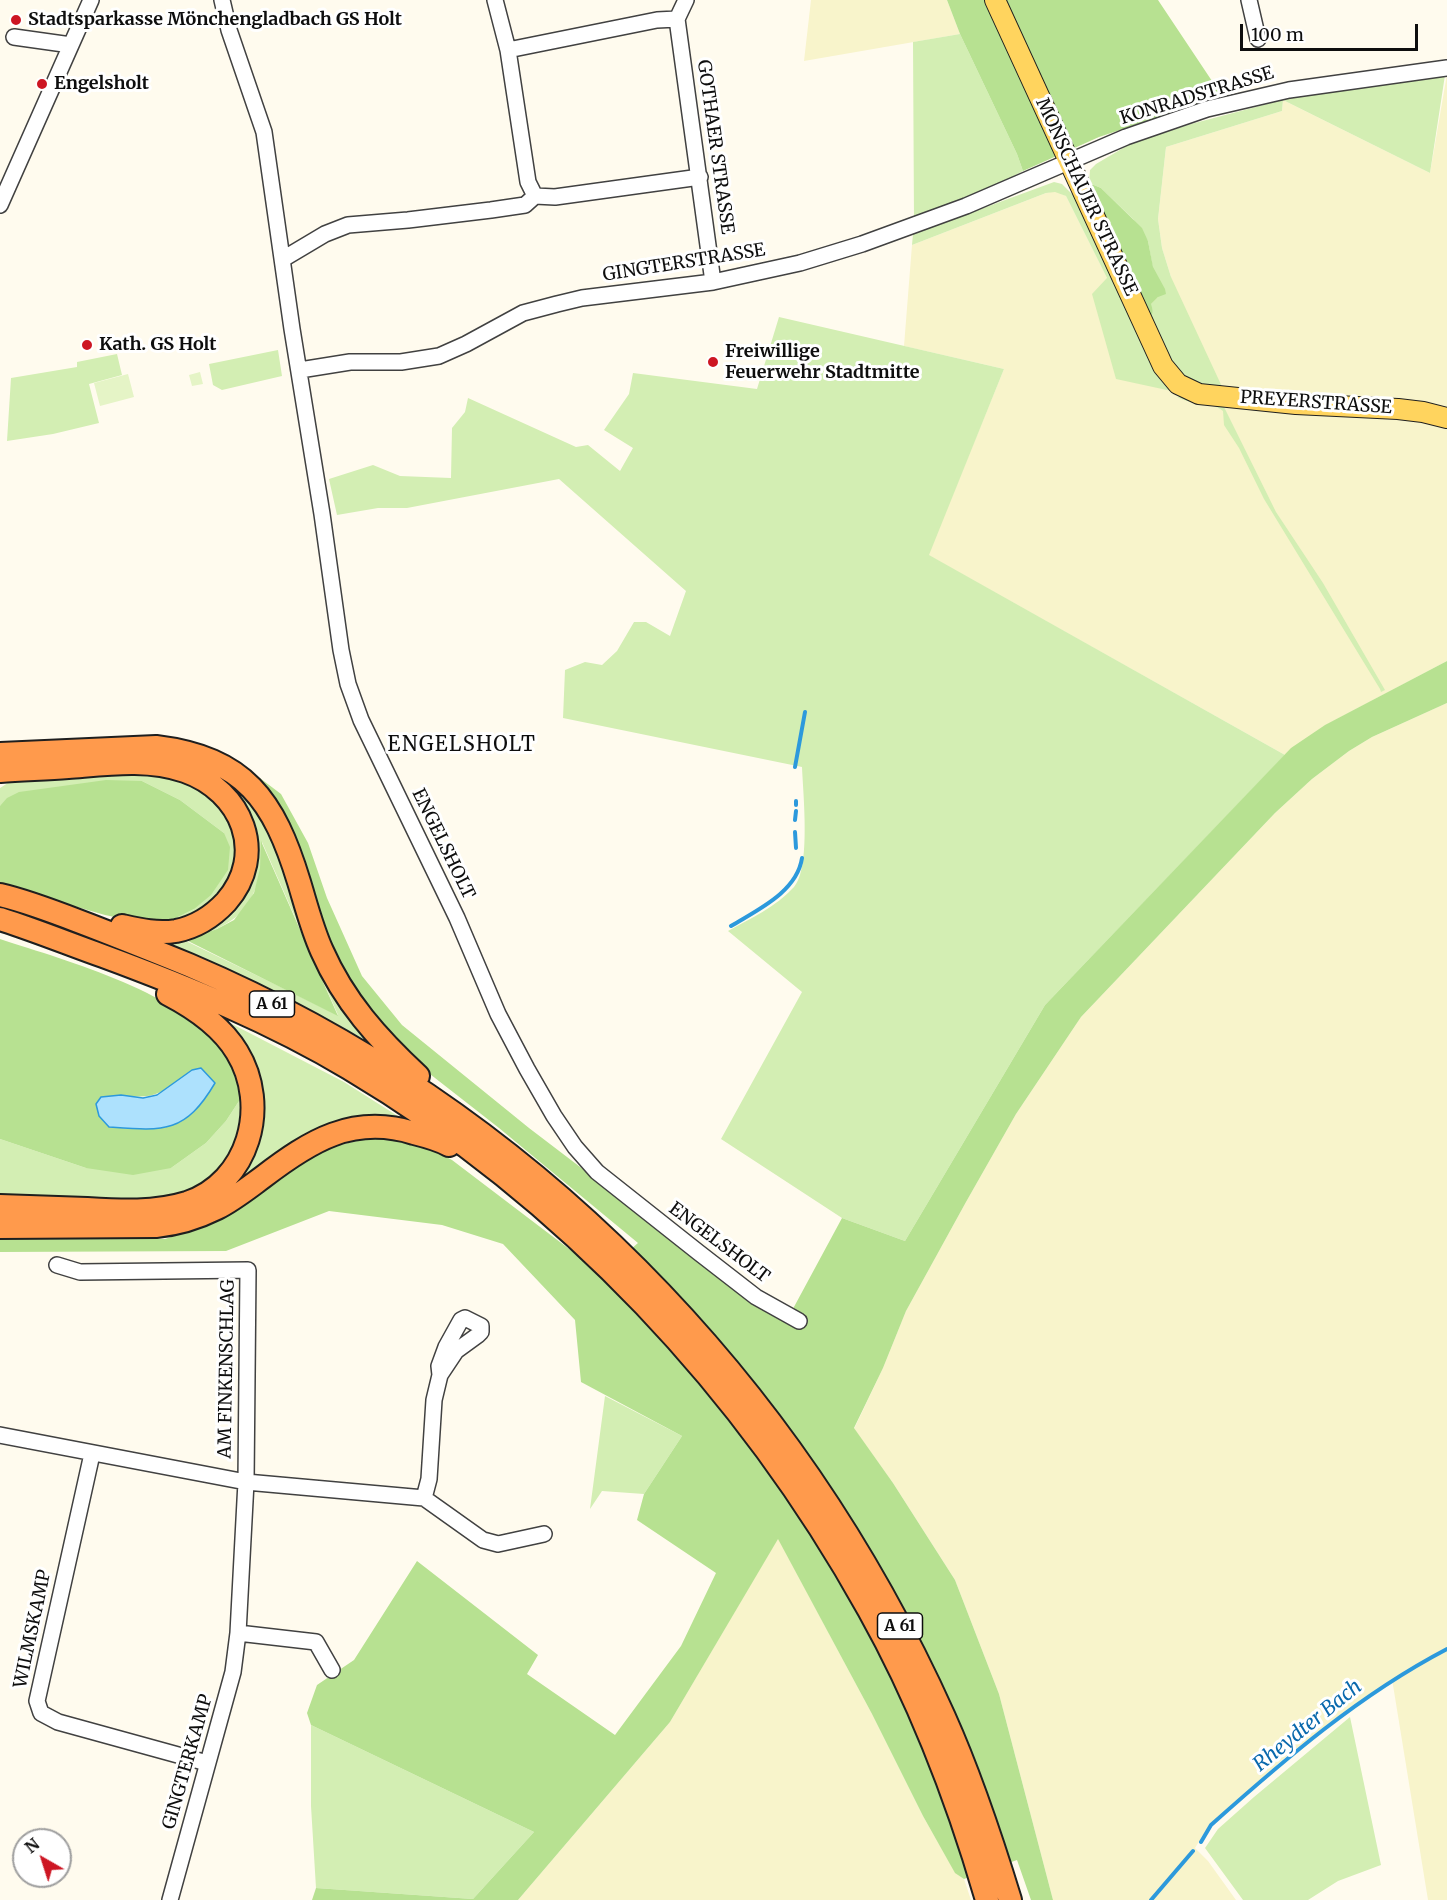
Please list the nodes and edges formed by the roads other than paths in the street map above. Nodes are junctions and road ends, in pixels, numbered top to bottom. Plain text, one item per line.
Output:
1 (91, 0) edge
2 (222, 0) edge
3 (495, 0) edge
4 (686, 0) edge
5 (995, 0) edge
6 (1249, 0) edge
7 (677, 19) junction
8 (14, 37) dead end
9 (1258, 39) dead end
10 (71, 45) junction
11 (508, 50) junction
12 (1446, 65) edge
13 (1068, 160) junction
14 (700, 177) junction
15 (535, 196) junction
16 (1, 206) edge
17 (283, 259) junction
18 (713, 282) junction
19 (300, 370) junction
20 (1185, 388) joint
21 (1447, 418) edge
22 (0, 742) edge
23 (0, 753) edge
24 (29, 761) junction
25 (0, 771) edge
26 (0, 780) edge
27 (0, 895) edge
28 (53, 911) junction
29 (0, 919) edge
30 (76, 946) junction
31 (475, 1128) junction
32 (494, 1168) junction
33 (1, 1222) edge
34 (57, 1265) dead end
35 (799, 1321) dead end
36 (440, 1375) dead end
37 (0, 1435) edge
38 (92, 1454) junction
39 (246, 1482) junction
40 (423, 1498) junction
41 (544, 1534) dead end
42 (238, 1633) junction
43 (332, 1670) dead end
44 (207, 1763) junction
45 (170, 1900) edge
46 (987, 1900) edge
47 (1010, 1900) edge

1 - 10 street
2 - 17 street, ENGELSHOLT
3 - 11 street
4 - 7 street
5 - 13 main road, MONSCHAUER STRASSE
6 - 9 street
7 - 11 street
7 - 14 street, GOTHAER STRASSE
8 - 10 street
10 - 16 street
11 - 15 street
12 - 13 street, KONRADSTRASSE
13 - 18 street, GINGTERSTRASSE
13 - 20 main road, MONSCHAUER STRASSE
14 - 15 street
14 - 18 street, GOTHAER STRASSE
15 - 17 street
17 - 19 street, ENGELSHOLT
18 - 19 street, GINGTERSTRASSE
19 - 35 street, ENGELSHOLT
20 - 21 main road, PREYERSTRASSE
22 - 24 highway
23 - 24 highway
24 - 25 highway
24 - 26 highway
24 - 28 highway
24 - 31 highway
27 - 28 highway, A 61
28 - 31 highway, A 61
29 - 30 highway, A 61
30 - 32 highway, A 61
30 - 33 highway
31 - 47 highway, A 61
32 - 33 highway
32 - 46 highway, A 61
34 - 39 street, AM FINKENSCHLAG
36 - 40 street
37 - 38 street, AM FINKENSCHLAG
38 - 39 street, AM FINKENSCHLAG
38 - 44 street, WILMSKAMP
39 - 40 street, AM FINKENSCHLAG
39 - 42 street, GINGTERKAMP
40 - 41 street, AM FINKENSCHLAG
42 - 43 street
42 - 44 street, GINGTERKAMP
44 - 45 street, GINGTERKAMP

